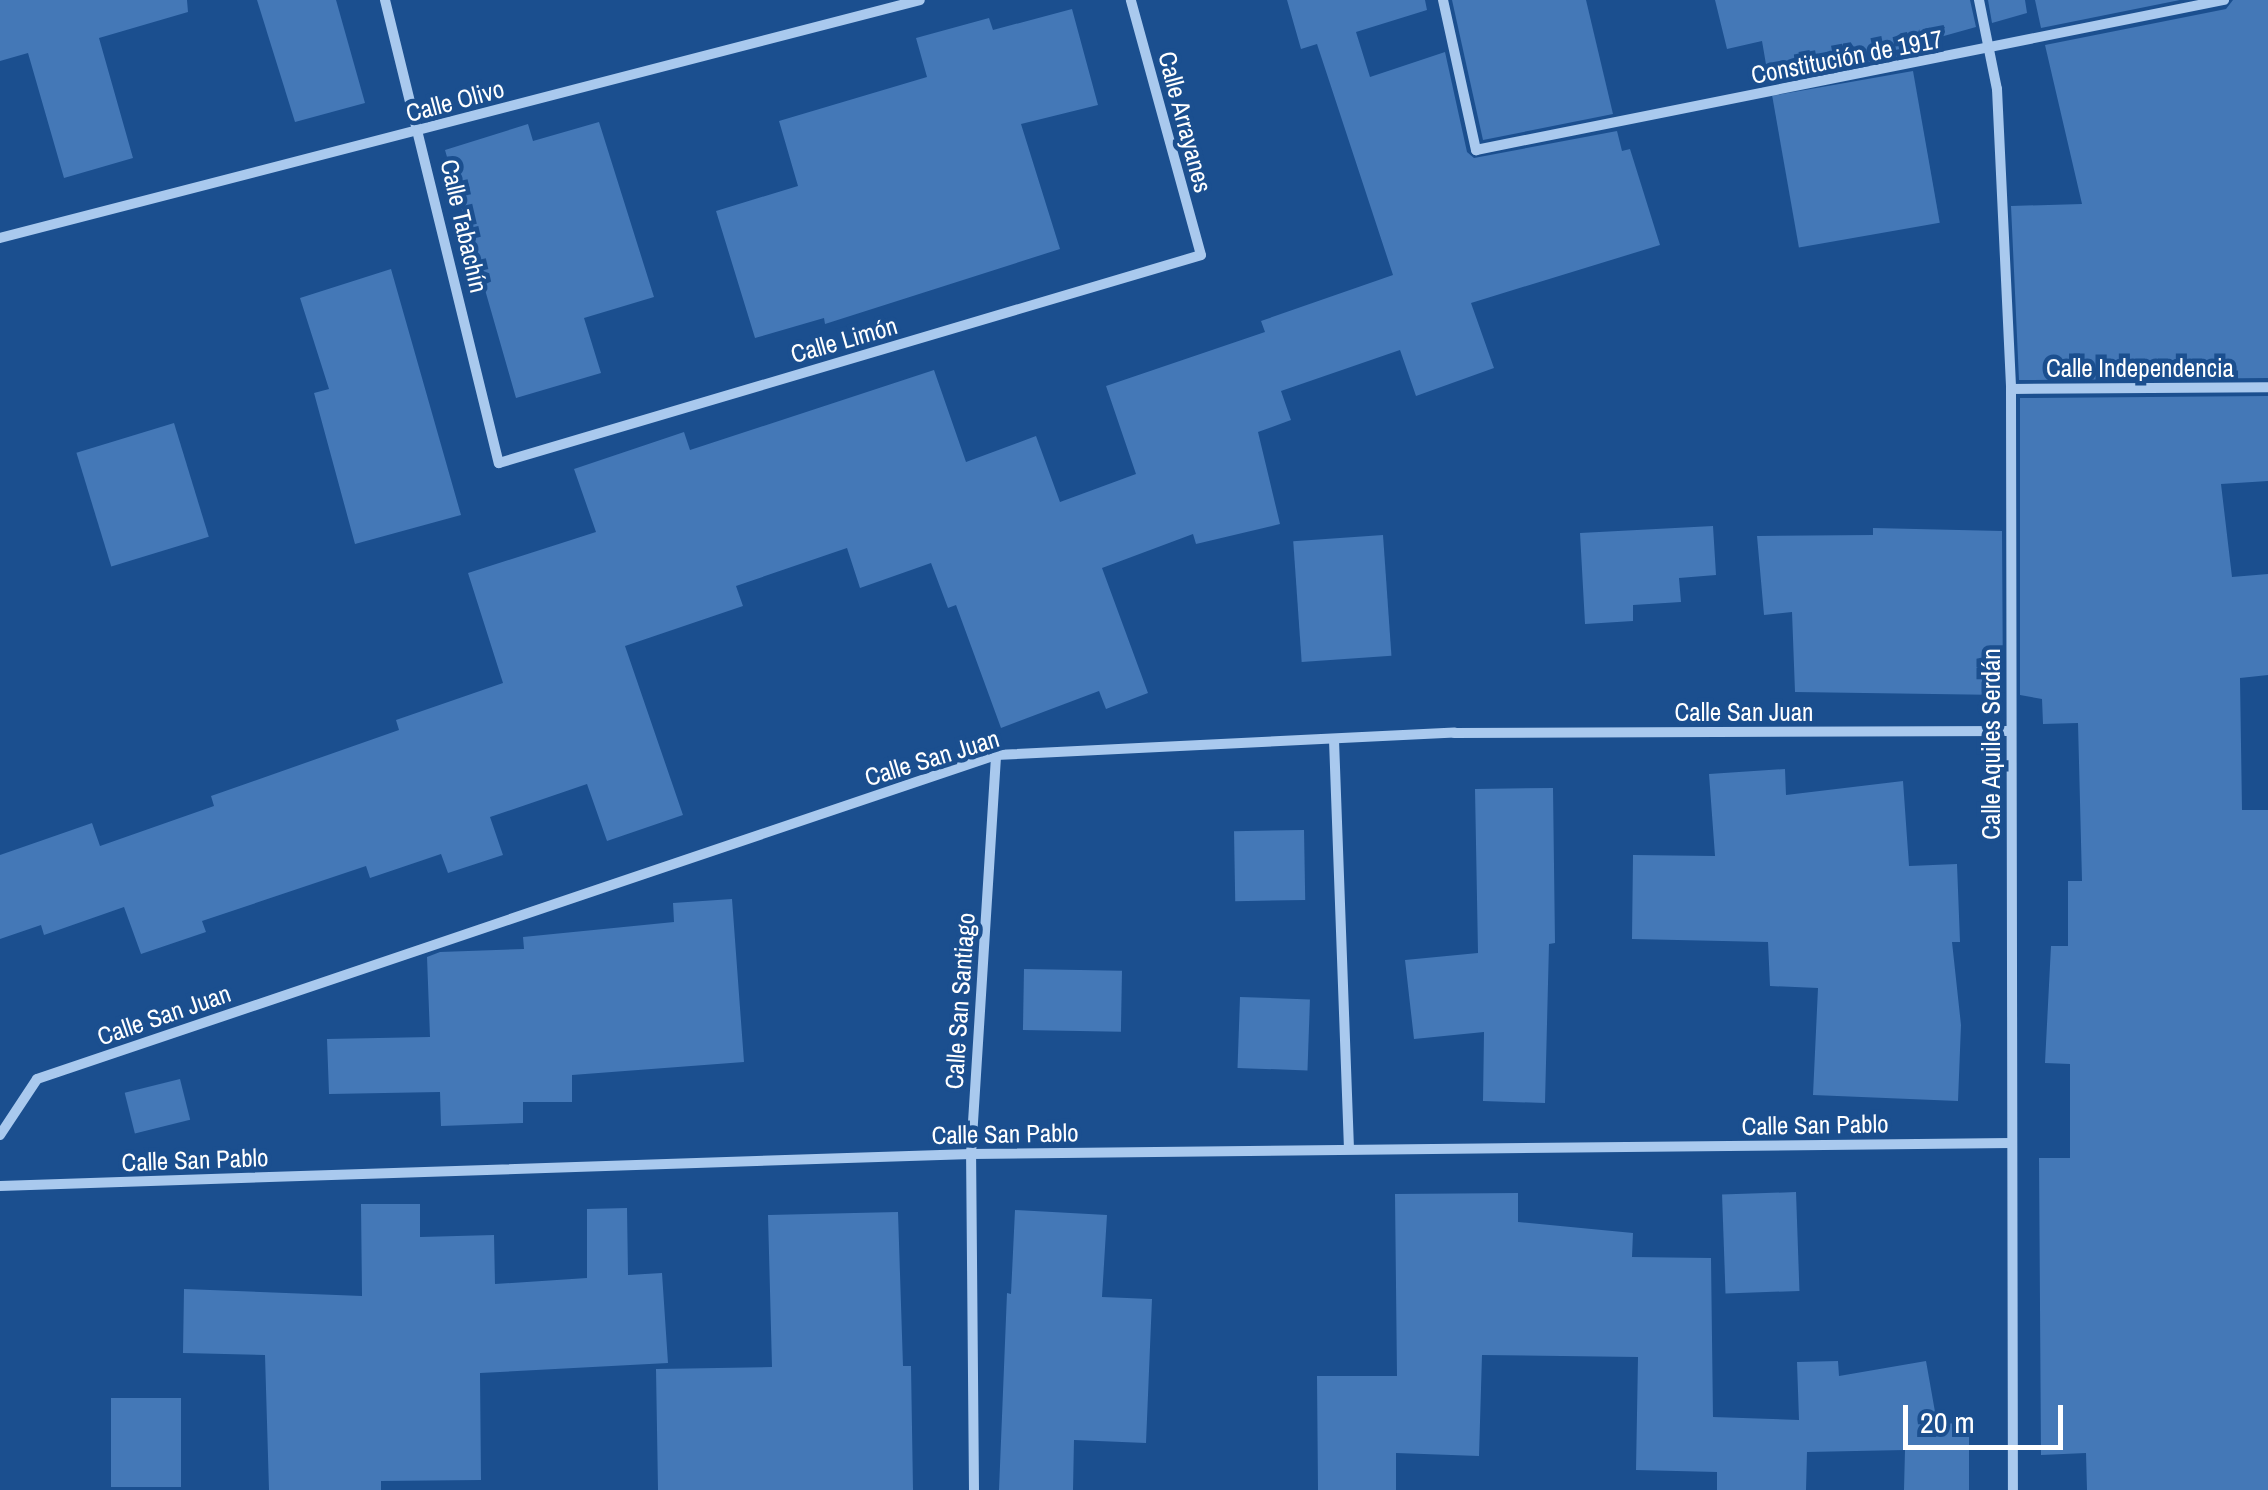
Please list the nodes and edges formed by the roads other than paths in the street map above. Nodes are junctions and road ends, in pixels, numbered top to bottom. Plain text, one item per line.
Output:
1 (385, 0) edge
2 (920, 0) edge
3 (1131, 0) edge
4 (1443, 0) edge
5 (1979, 0) edge
6 (2224, 0) edge
7 (1989, 49) junction
8 (420, 130) junction
9 (0, 238) edge
10 (1201, 255) joint
11 (2268, 387) edge
12 (2012, 389) junction
13 (499, 463) joint
14 (2011, 731) junction
15 (1334, 740) junction
16 (996, 754) junction
17 (0, 1135) edge
18 (2011, 1143) junction
19 (1349, 1150) junction
20 (971, 1154) junction
21 (0, 1186) edge
22 (974, 1490) edge
23 (2012, 1490) edge

1 - 8 street, Calle Tabachín
2 - 8 street, Calle Olivo
3 - 10 street, Calle Arrayanes
4 - 7 street, Constitución de 1917
5 - 7 street, Calle Aquiles Serdán
6 - 7 street, Constitución de 1917
7 - 12 street, Calle Aquiles Serdán
8 - 9 street, Calle Olivo
8 - 13 street, Calle Tabachín
10 - 13 street, Calle Limón
11 - 12 street, Calle Independencia
12 - 14 street, Calle Aquiles Serdán
14 - 15 street, Calle San Juan
14 - 18 street, Calle Aquiles Serdán
15 - 16 street, Calle San Juan
15 - 19 street
16 - 17 street, Calle San Juan
16 - 20 street, Calle San Santiago
18 - 19 street, Calle San Pablo
18 - 23 street, Calle Aquiles Serdán
19 - 20 street, Calle San Pablo
20 - 21 street, Calle San Pablo
20 - 22 street, Calle San Santiago

